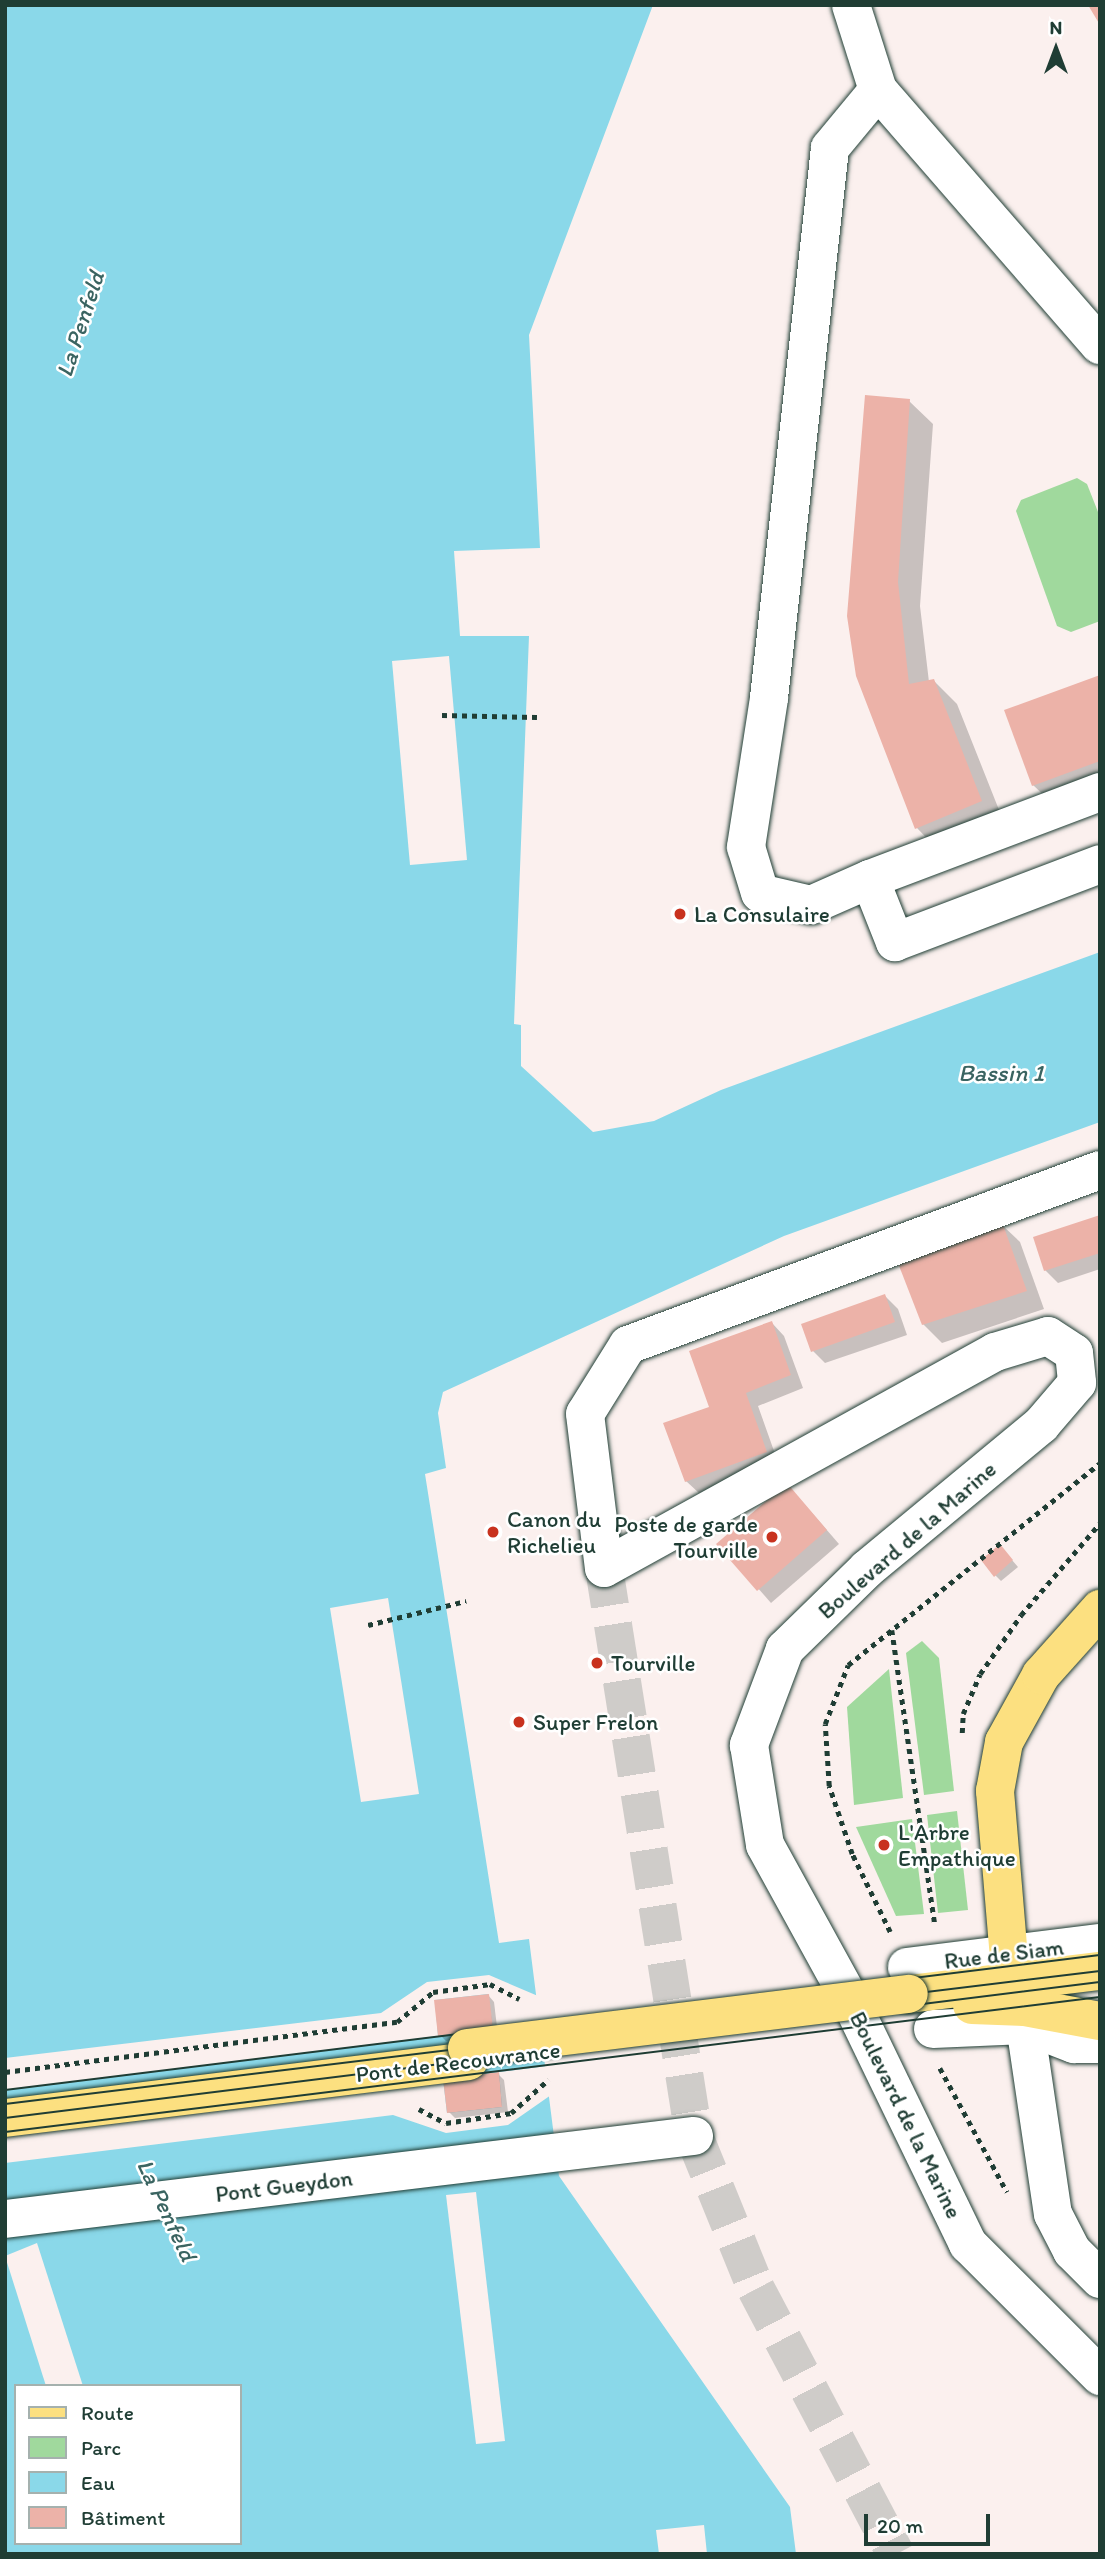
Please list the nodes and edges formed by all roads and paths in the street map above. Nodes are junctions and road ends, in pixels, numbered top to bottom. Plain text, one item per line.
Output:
1 (851, 5) edge
2 (878, 90) junction
3 (1100, 345) edge
4 (442, 715) dead end
5 (537, 717) dead end
6 (1100, 792) edge
7 (1100, 864) edge
8 (870, 879) junction
9 (1100, 1170) edge
10 (1087, 1345) edge
11 (1100, 1463) edge
12 (466, 1601) dead end
13 (1100, 1609) edge
14 (368, 1625) dead end
15 (892, 1630) junction
16 (1100, 1943) edge
17 (1010, 1967) junction
18 (1100, 1971) edge
19 (433, 1992) dead end
20 (920, 1992) junction
21 (1100, 2021) edge
22 (1025, 2025) junction
23 (1100, 2044) edge
24 (942, 2071) dead end
25 (5, 2072) edge
26 (5, 2104) edge
27 (5, 2118) edge
28 (694, 2136) dead end
29 (1000, 2179) dead end
30 (5, 2219) edge
31 (1100, 2279) edge
32 (1100, 2376) edge

1 - 2 street
2 - 3 street
2 - 8 street
4 - 5 path
6 - 8 street
7 - 8 street
9 - 10 street, Boulevard de la Marine
10 - 32 street, Boulevard de la Marine
11 - 15 path
12 - 14 path
13 - 17 main road
15 - 20 path
15 - 20 path
16 - 17 street, Rue de Siam
17 - 18 main road, Rue de Siam
17 - 20 main road, Rue de Siam
19 - 25 path, Pont de Recouvrance
20 - 21 main road, Rue de Siam
20 - 22 street
20 - 26 main road, Pont de Recouvrance, bridge
20 - 27 main road, Pont de Recouvrance
22 - 23 street
22 - 31 street
24 - 29 path
28 - 30 street, Pont Gueydon

